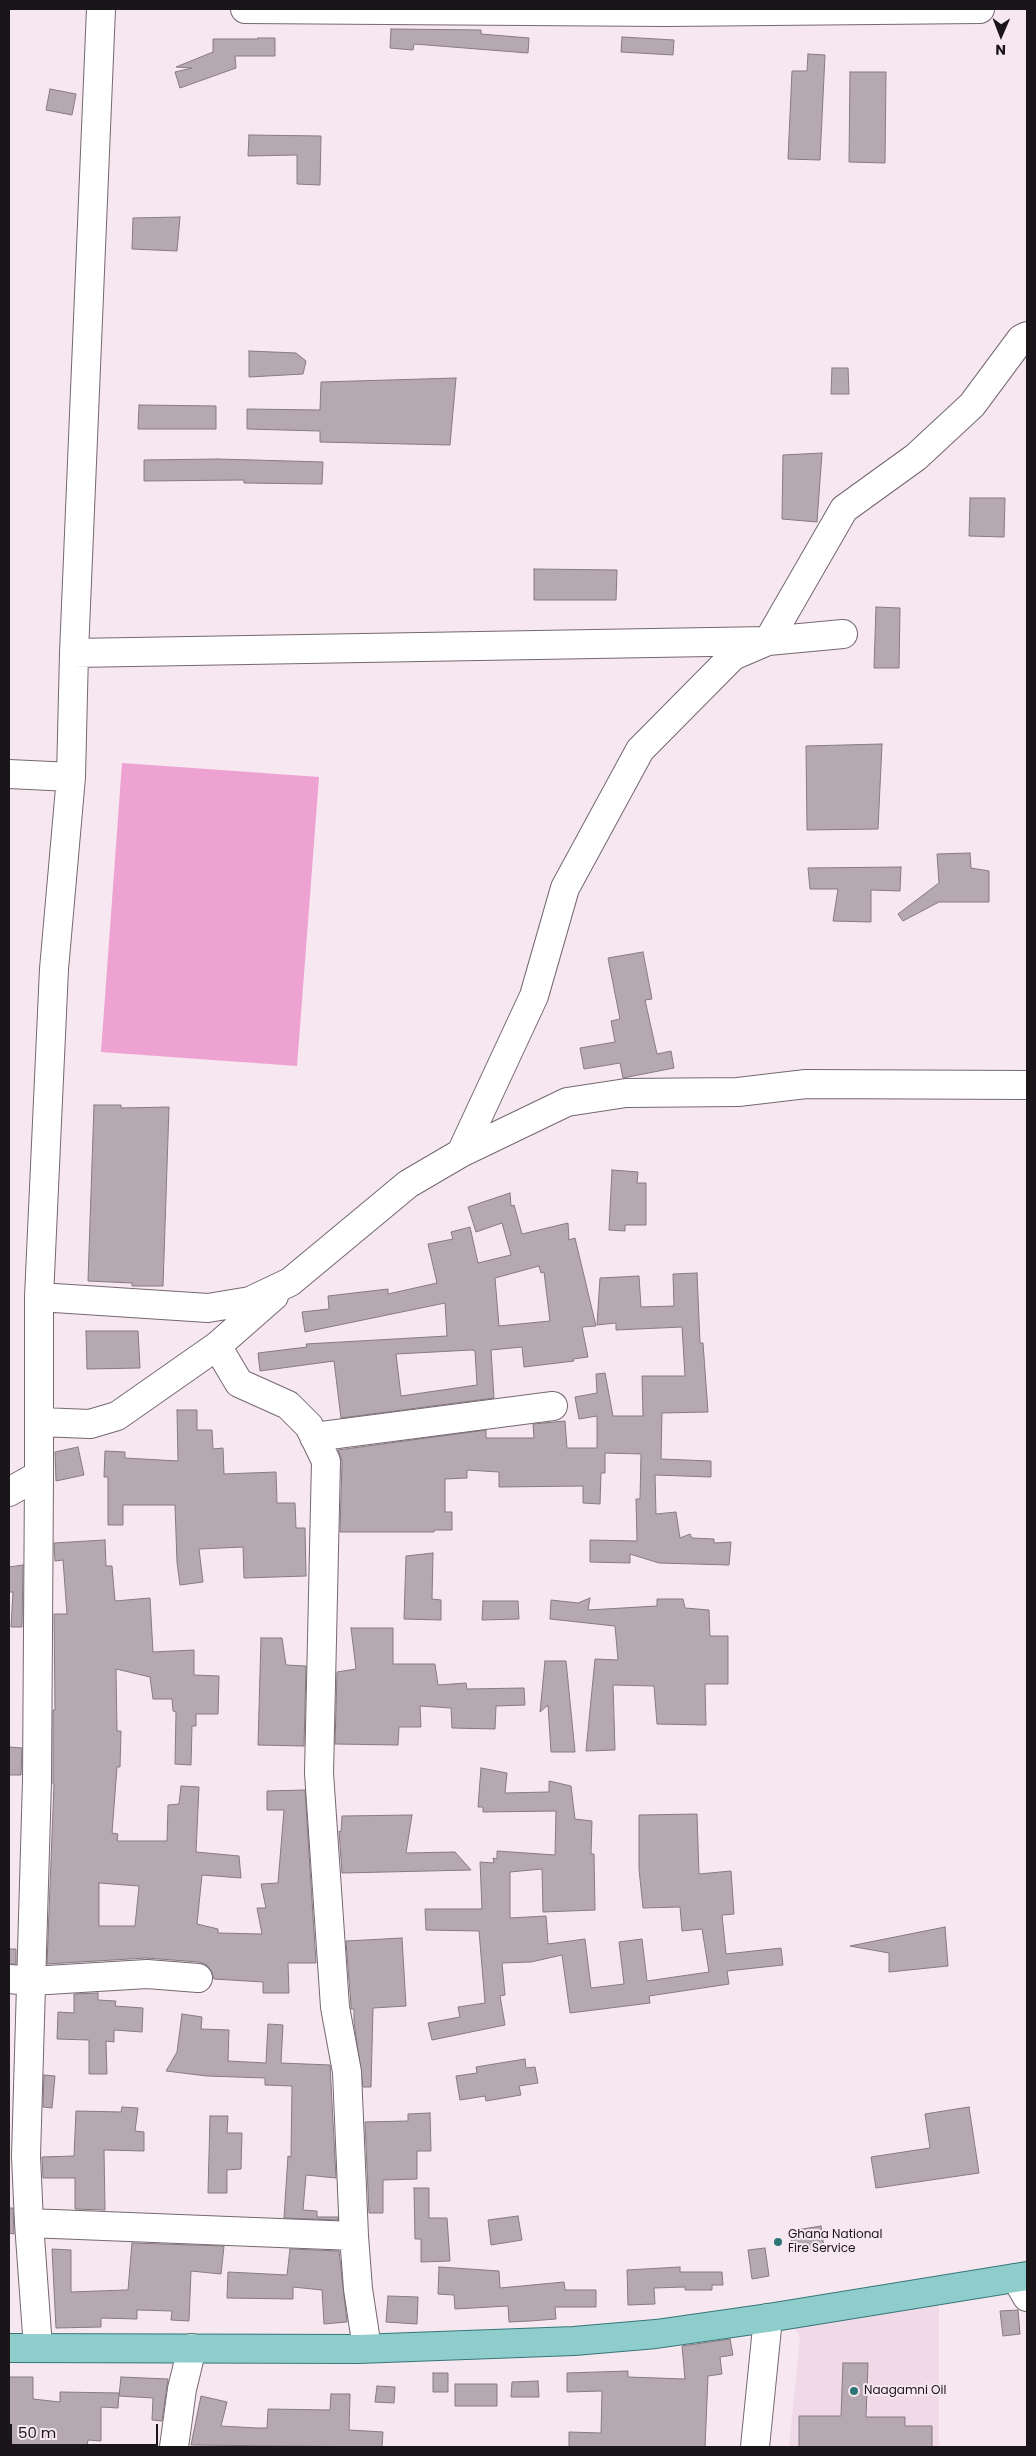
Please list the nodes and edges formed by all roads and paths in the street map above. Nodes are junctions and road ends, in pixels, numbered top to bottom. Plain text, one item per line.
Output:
1 (101, 9) edge
2 (244, 9) edge
3 (487, 9) edge
4 (980, 9) edge
5 (667, 10) edge
6 (1027, 336) edge
7 (843, 634) dead end
8 (768, 641) junction
9 (74, 653) junction
10 (9, 774) edge
11 (71, 777) junction
12 (1027, 1085) edge
13 (461, 1153) junction
14 (290, 1282) junction
15 (39, 1297) junction
16 (217, 1346) junction
17 (553, 1406) dead end
18 (41, 1422) junction
19 (314, 1437) junction
20 (39, 1475) junction
21 (9, 1492) edge
22 (198, 1978) dead end
23 (20, 1980) edge
24 (18, 2147) edge
25 (28, 2223) junction
26 (354, 2236) junction
27 (1023, 2284) edge
28 (768, 2318) junction
29 (9, 2348) edge
30 (38, 2348) junction
31 (192, 2348) junction
32 (368, 2348) junction
33 (174, 2447) edge
34 (755, 2447) edge

1 - 9 street
2 - 3 street
3 - 5 street
4 - 5 street
6 - 8 street
7 - 8 street
8 - 9 street
8 - 13 street
9 - 11 street
10 - 11 street
11 - 15 street
12 - 13 street
13 - 14 street
14 - 15 street
14 - 16 street
15 - 18 street
16 - 18 street
16 - 19 street
17 - 19 street
18 - 20 street
19 - 26 street
20 - 21 street
20 - 23 street
22 - 23 street
23 - 24 street
24 - 25 street
25 - 26 street
25 - 30 street
26 - 32 street
27 - 28 main road
28 - 32 main road
28 - 34 street
29 - 30 main road
30 - 31 main road
31 - 32 main road
31 - 33 street

